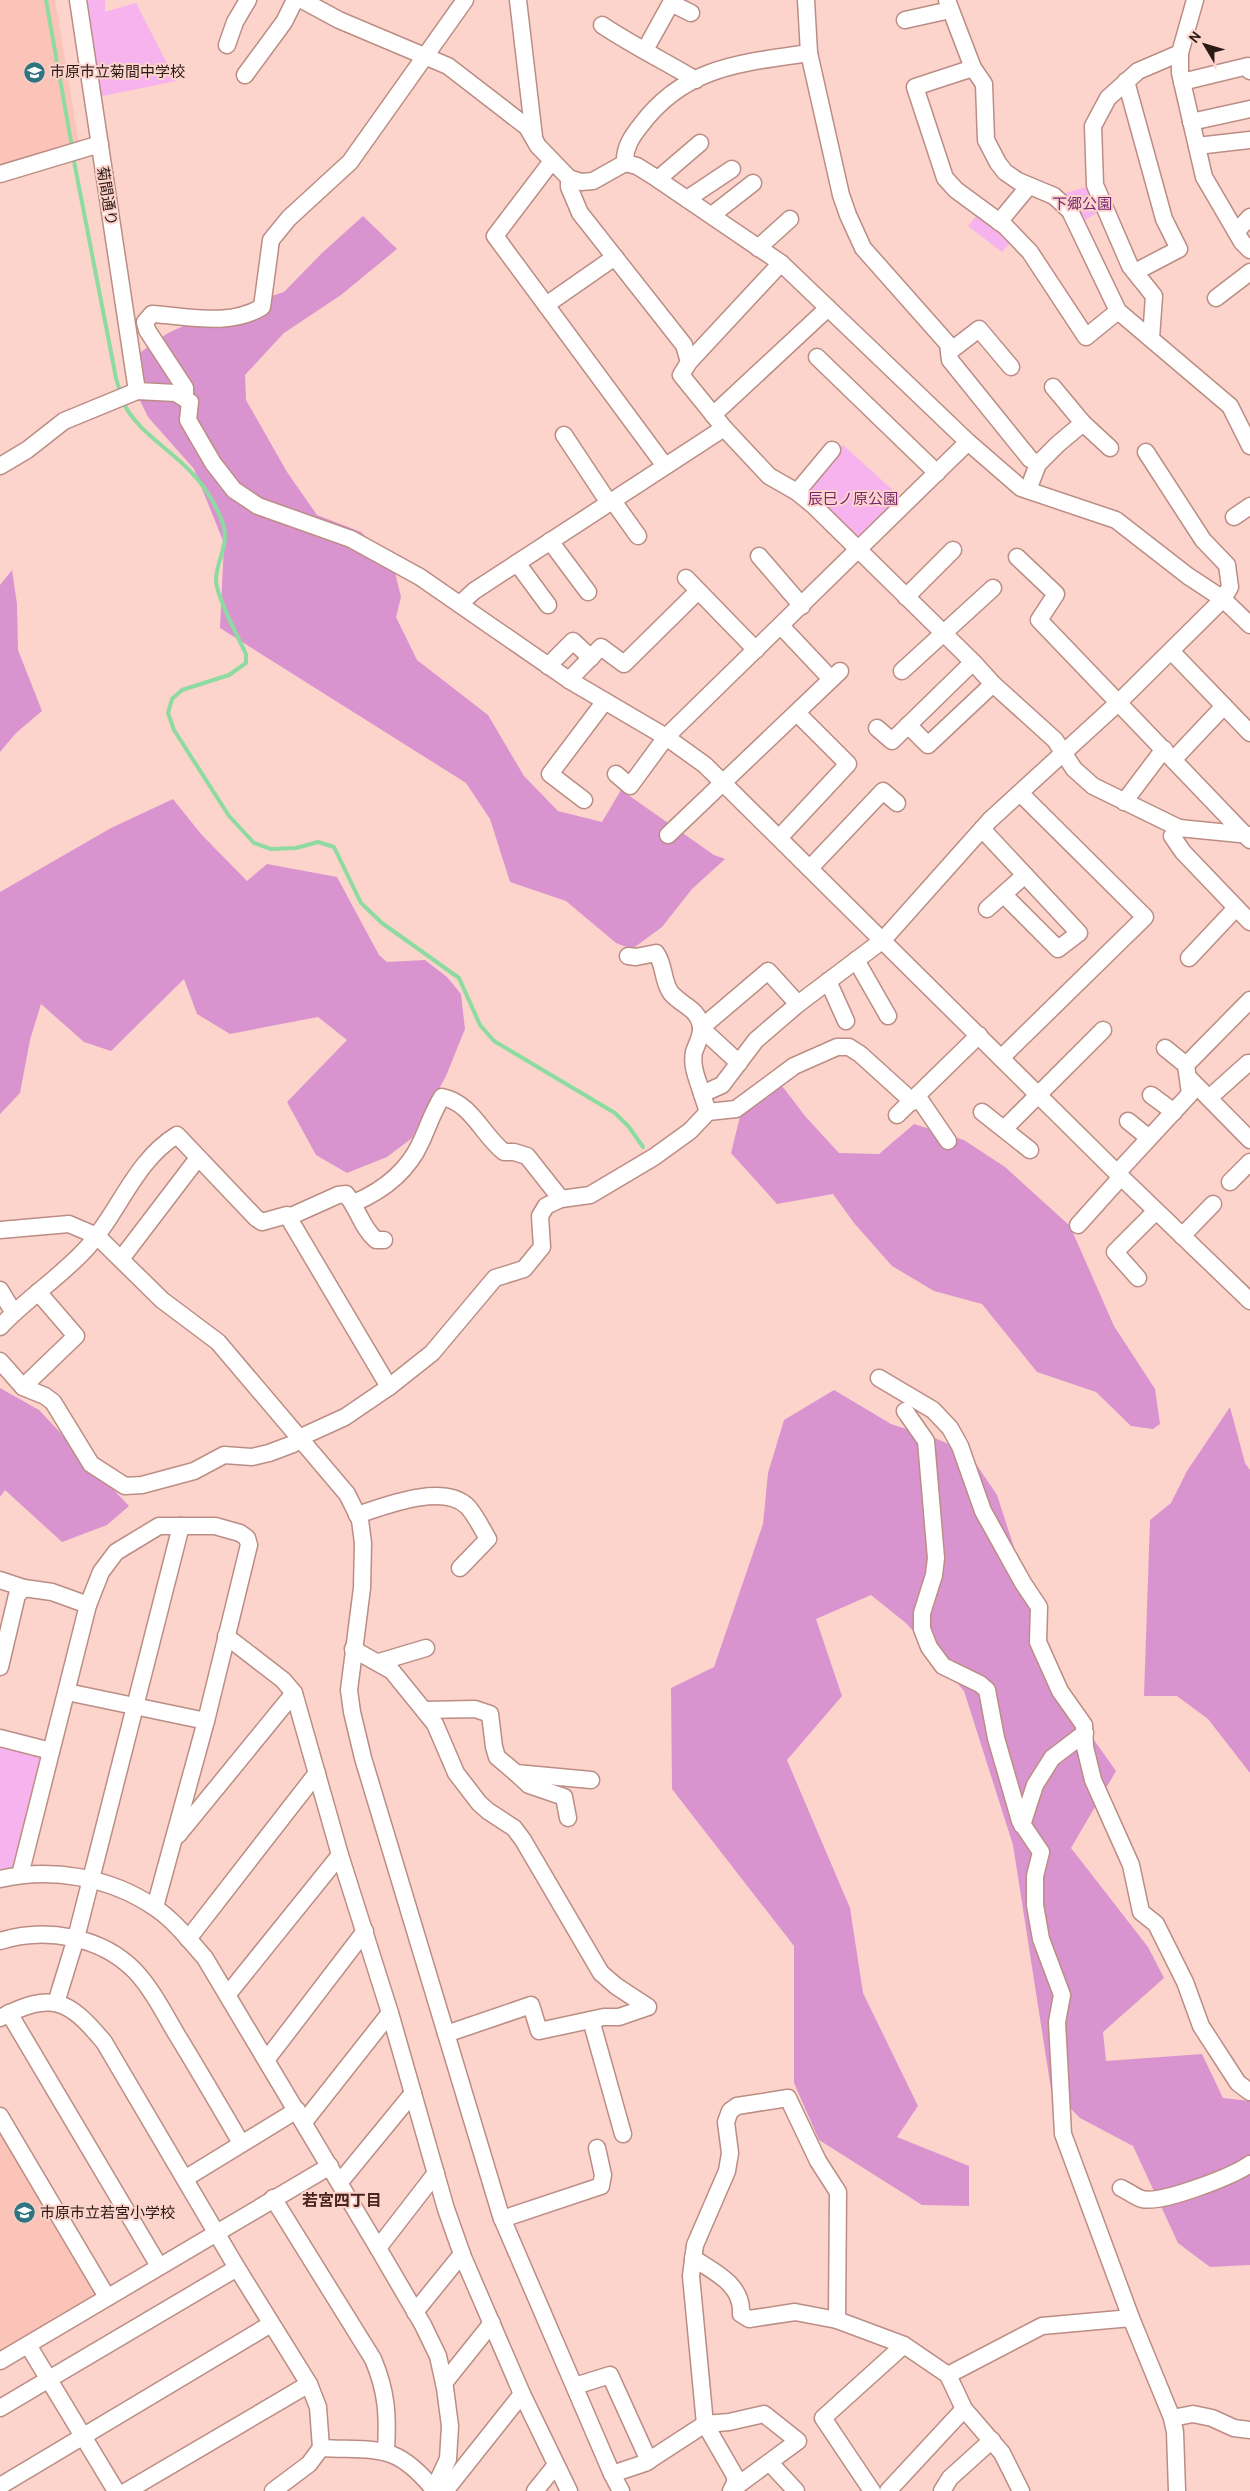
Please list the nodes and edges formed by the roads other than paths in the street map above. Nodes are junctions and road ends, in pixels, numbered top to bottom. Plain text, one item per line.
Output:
1 (78, 0) edge
2 (248, 0) edge
3 (295, 0) edge
4 (302, 0) edge
5 (465, 0) edge
6 (518, 0) edge
7 (806, 0) edge
8 (1195, 0) edge
9 (948, 5) edge
10 (691, 13) dead end
11 (905, 20) dead end
12 (602, 25) dead end
13 (227, 45) dead end
14 (645, 50) junction
15 (809, 53) junction
16 (1180, 53) junction
17 (424, 56) junction
18 (973, 68) junction
19 (1250, 71) edge
20 (245, 75) dead end
21 (696, 80) junction
22 (1126, 81) junction
23 (1182, 82) junction
24 (1250, 109) edge
25 (1191, 122) junction
26 (534, 139) junction
27 (1250, 140) edge
28 (700, 143) dead end
29 (100, 144) junction
30 (1196, 146) junction
31 (552, 161) junction
32 (625, 163) junction
33 (732, 169) dead end
34 (0, 174) edge
35 (569, 178) junction
36 (658, 180) junction
37 (753, 183) dead end
38 (1029, 186) junction
39 (687, 199) junction
40 (712, 215) junction
41 (1250, 217) edge
42 (790, 219) dead end
43 (999, 222) junction
44 (1236, 232) junction
45 (758, 248) junction
46 (1250, 250) edge
47 (615, 257) junction
48 (781, 263) junction
49 (1135, 272) junction
50 (1250, 272) edge
51 (1216, 298) dead end
52 (546, 305) junction
53 (828, 308) junction
54 (1118, 311) junction
55 (1151, 338) junction
56 (949, 352) junction
57 (818, 357) dead end
58 (689, 362) junction
59 (1011, 367) dead end
60 (1052, 387) dead end
61 (137, 391) junction
62 (185, 397) junction
63 (713, 415) junction
64 (1083, 423) junction
65 (724, 428) junction
66 (564, 436) dead end
67 (968, 442) junction
68 (1250, 446) edge
69 (1110, 448) dead end
70 (832, 450) dead end
71 (1146, 452) dead end
72 (1038, 464) junction
73 (0, 466) edge
74 (665, 466) junction
75 (937, 473) junction
76 (1028, 490) junction
77 (797, 492) junction
78 (611, 502) junction
79 (1250, 506) edge
80 (1234, 518) dead end
81 (638, 536) dead end
82 (550, 542) junction
83 (952, 550) dead end
84 (858, 552) junction
85 (759, 556) dead end
86 (1018, 557) dead end
87 (517, 563) junction
88 (686, 578) dead end
89 (993, 588) dead end
90 (698, 591) junction
91 (588, 592) dead end
92 (906, 597) junction
93 (1223, 599) junction
94 (460, 604) junction
95 (548, 605) dead end
96 (802, 606) junction
97 (1250, 625) edge
98 (781, 626) junction
99 (944, 634) junction
100 (756, 650) junction
101 (1171, 651) junction
102 (590, 658) junction
103 (973, 662) junction
104 (548, 666) junction
105 (902, 671) dead end
106 (569, 680) junction
107 (993, 684) junction
108 (605, 701) junction
109 (1119, 702) junction
110 (1224, 706) junction
111 (797, 713) junction
112 (908, 725) junction
113 (877, 728) dead end
114 (1250, 733) edge
115 (666, 737) junction
116 (1062, 753) junction
117 (1169, 754) junction
118 (616, 774) dead end
119 (724, 784) junction
120 (1020, 793) junction
121 (584, 800) dead end
122 (1124, 802) junction
123 (897, 803) dead end
124 (1179, 828) junction
125 (982, 829) junction
126 (668, 835) dead end
127 (1248, 837) edge
128 (779, 838) junction
129 (810, 868) junction
130 (1025, 876) junction
131 (1004, 895) junction
132 (1236, 908) junction
133 (987, 909) dead end
134 (1250, 922) edge
135 (883, 940) junction
136 (628, 956) dead end
137 (1189, 958) dead end
138 (856, 960) junction
139 (828, 981) junction
140 (1250, 1000) edge
141 (798, 1004) junction
142 (888, 1016) dead end
143 (846, 1021) dead end
144 (701, 1028) junction
145 (1102, 1030) dead end
146 (978, 1035) junction
147 (1165, 1048) dead end
148 (1002, 1058) junction
149 (738, 1062) junction
150 (1250, 1063) edge
151 (1187, 1071) junction
152 (702, 1094) junction
153 (1151, 1095) dead end
154 (1039, 1096) junction
155 (1209, 1098) junction
156 (915, 1099) junction
157 (708, 1112) junction
158 (982, 1112) dead end
159 (1174, 1112) junction
160 (897, 1115) dead end
161 (1128, 1121) dead end
162 (1004, 1128) junction
163 (1149, 1138) junction
164 (1250, 1140) edge
165 (948, 1141) dead end
166 (1030, 1150) dead end
167 (198, 1158) junction
168 (1250, 1162) edge
169 (1119, 1175) junction
170 (1230, 1182) dead end
171 (562, 1199) junction
172 (354, 1203) junction
173 (1213, 1204) dead end
174 (1156, 1211) junction
175 (289, 1217) junction
176 (1078, 1224) dead end
177 (0, 1230) edge
178 (97, 1236) junction
179 (1182, 1236) junction
180 (384, 1240) dead end
181 (121, 1260) junction
182 (1138, 1278) dead end
183 (0, 1290) edge
184 (38, 1292) junction
185 (1250, 1301) edge
186 (14, 1313) junction
187 (0, 1327) edge
188 (0, 1361) edge
189 (880, 1378) dead end
190 (23, 1387) junction
191 (390, 1387) junction
192 (905, 1411) dead end
193 (299, 1438) junction
194 (357, 1515) junction
195 (181, 1526) junction
196 (460, 1568) dead end
197 (0, 1580) edge
198 (24, 1588) junction
199 (88, 1605) junction
200 (226, 1636) junction
201 (426, 1648) dead end
202 (353, 1649) junction
203 (379, 1662) junction
204 (0, 1666) edge
205 (67, 1692) junction
206 (294, 1693) junction
207 (136, 1706) junction
208 (424, 1710) junction
209 (206, 1721) junction
210 (1084, 1733) junction
211 (0, 1738) edge
212 (51, 1751) junction
213 (317, 1773) junction
214 (516, 1773) junction
215 (591, 1780) dead end
216 (568, 1818) dead end
217 (1022, 1825) junction
218 (175, 1838) junction
219 (340, 1855) junction
220 (20, 1874) junction
221 (0, 1879) edge
222 (90, 1880) junction
223 (155, 1907) junction
224 (365, 1931) junction
225 (76, 1938) junction
226 (188, 1939) junction
227 (0, 1941) edge
228 (228, 1994) junction
229 (56, 2003) junction
230 (390, 2013) junction
231 (4, 2015) edge
232 (592, 2020) junction
233 (446, 2034) junction
234 (267, 2059) junction
235 (1250, 2092) edge
236 (413, 2093) junction
237 (0, 2116) edge
238 (300, 2116) junction
239 (623, 2134) dead end
240 (241, 2143) junction
241 (597, 2148) dead end
242 (1250, 2164) edge
243 (330, 2166) junction
244 (436, 2173) junction
245 (186, 2178) junction
246 (340, 2182) junction
247 (1121, 2188) dead end
248 (273, 2198) junction
249 (502, 2219) junction
250 (216, 2232) junction
251 (378, 2248) junction
252 (462, 2254) junction
253 (693, 2258) junction
254 (160, 2266) junction
255 (237, 2268) junction
256 (107, 2297) junction
257 (414, 2312) junction
258 (1131, 2318) junction
259 (837, 2320) junction
260 (492, 2323) junction
261 (271, 2324) junction
262 (28, 2345) junction
263 (904, 2345) junction
264 (0, 2361) edge
265 (948, 2375) junction
266 (49, 2380) junction
267 (444, 2383) junction
268 (309, 2384) junction
269 (575, 2386) junction
270 (522, 2394) junction
271 (0, 2408) edge
272 (964, 2409) junction
273 (1172, 2418) junction
274 (705, 2424) junction
275 (1250, 2430) edge
276 (83, 2436) junction
277 (992, 2440) junction
278 (321, 2448) junction
279 (386, 2450) junction
280 (649, 2461) junction
281 (770, 2463) junction
282 (556, 2465) junction
283 (612, 2474) junction
284 (0, 2486) edge
285 (432, 2489) edge
286 (732, 2490) edge
287 (116, 2491) edge
288 (127, 2491) edge
289 (273, 2491) edge
290 (535, 2491) edge
291 (569, 2491) edge
292 (621, 2491) edge
293 (796, 2491) edge
294 (872, 2491) edge
295 (888, 2491) edge
296 (942, 2491) edge
297 (1021, 2491) edge
298 (1177, 2491) edge

1 - 29 street, 菊間通り
2 - 13 street
3 - 20 street
4 - 17 street
5 - 17 street
6 - 26 street
7 - 15 street
8 - 16 street
9 - 11 street
9 - 18 street
10 - 14 street
12 - 14 street
14 - 21 street
15 - 21 street
15 - 56 street
16 - 22 street
16 - 23 street
17 - 26 street
17 - 62 street
18 - 38 street
18 - 43 street
19 - 23 street
21 - 32 street
22 - 49 street
22 - 49 street
23 - 25 street
24 - 25 street
25 - 30 street
26 - 31 street
27 - 30 street
28 - 36 street
29 - 34 street
29 - 61 street, 菊間通り
30 - 44 street
31 - 35 street
31 - 52 street
32 - 35 street
32 - 36 street
33 - 39 street
35 - 47 street
36 - 39 street
37 - 40 street
38 - 43 street
38 - 54 street
39 - 40 street
40 - 45 street
41 - 44 street
42 - 45 street
43 - 54 street
44 - 46 street
45 - 48 street
47 - 52 street
47 - 58 street
48 - 53 street
48 - 58 street
49 - 55 street
50 - 51 street
52 - 74 street
53 - 63 street
53 - 67 street
54 - 55 street
55 - 68 street
56 - 59 street
56 - 72 street
57 - 75 street
58 - 63 street
60 - 64 street
61 - 62 street
61 - 73 street
62 - 94 street
63 - 65 street
64 - 69 street
64 - 72 street
65 - 74 street
65 - 77 street
66 - 78 street
67 - 75 street
67 - 76 street
70 - 77 street
71 - 93 street
72 - 76 street
74 - 78 street
75 - 84 street
76 - 93 street
77 - 84 street
78 - 81 street
78 - 82 street
79 - 80 street
82 - 87 street
82 - 91 street
83 - 92 street
84 - 92 street
84 - 96 street
85 - 96 street
86 - 109 street
87 - 94 street
87 - 95 street
88 - 90 street
89 - 99 street
90 - 100 street
90 - 102 street
92 - 99 street
93 - 97 street
93 - 101 street
94 - 104 street
96 - 98 street
98 - 100 street
98 - 111 street
99 - 103 street
99 - 105 street
100 - 115 street
101 - 109 street
101 - 110 street
102 - 104 street
102 - 106 street
103 - 107 street
103 - 112 street
104 - 106 street
106 - 108 street
107 - 112 street
107 - 116 street
108 - 115 street
108 - 121 street
109 - 116 street
109 - 117 street
110 - 114 street
110 - 117 street
111 - 119 street
111 - 128 street
112 - 113 street
115 - 118 street
115 - 119 street
116 - 120 street
116 - 122 street
117 - 122 street
117 - 127 street
119 - 126 street
119 - 128 street
120 - 125 street
120 - 148 street
122 - 124 street
123 - 129 street
124 - 127 street
124 - 132 street
125 - 130 street
125 - 135 street
128 - 129 street
129 - 135 street
130 - 131 street
130 - 131 street
131 - 133 street
132 - 134 street
132 - 137 street
135 - 138 street
135 - 146 street
136 - 144 street
138 - 139 street
138 - 142 street
139 - 141 street
139 - 143 street
140 - 151 street
141 - 144 street
141 - 149 street
144 - 149 street
144 - 152 street
145 - 154 street
146 - 148 street
146 - 156 street
147 - 151 street
148 - 154 street
149 - 152 street
150 - 155 street
151 - 155 street
151 - 159 street
152 - 157 street
153 - 159 street
154 - 162 street
154 - 169 street
155 - 164 street
156 - 157 street
156 - 160 street
156 - 165 street
157 - 171 street
158 - 162 street
159 - 163 street
161 - 163 street
162 - 166 street
163 - 169 street
167 - 175 street
167 - 178 street
167 - 181 street
168 - 170 street
169 - 174 street
169 - 176 street
171 - 172 street
171 - 191 street
172 - 175 street
172 - 180 street
173 - 179 street
174 - 179 street
174 - 182 street
175 - 191 street
177 - 178 street
178 - 181 street
178 - 184 street
179 - 185 street
181 - 193 street
183 - 186 street
184 - 186 street
184 - 190 street
186 - 187 street
188 - 190 street
189 - 210 street
190 - 193 street
191 - 193 street
192 - 217 street
193 - 194 street
194 - 196 street
194 - 202 street
195 - 199 street
195 - 200 street
195 - 207 street
197 - 198 street
198 - 199 street
198 - 204 street
199 - 205 street
200 - 206 street
200 - 209 street
201 - 203 street
202 - 203 street
202 - 233 street
203 - 208 street
205 - 207 street
205 - 212 street
206 - 213 street
206 - 218 street
207 - 209 street
207 - 222 street
208 - 214 street
208 - 232 street
209 - 218 street
210 - 217 street
210 - 235 street
211 - 212 street
212 - 220 street
213 - 219 street
213 - 226 street
214 - 215 street
214 - 216 street
217 - 258 street
218 - 223 street
219 - 224 street
219 - 228 street
220 - 221 street
220 - 222 street
222 - 223 street
222 - 225 street
223 - 226 street
224 - 230 street
224 - 234 street
225 - 227 street
225 - 229 street
225 - 240 street
226 - 228 street
228 - 234 street
229 - 231 street
229 - 245 street
230 - 236 street
230 - 238 street
231 - 254 street
232 - 233 street
232 - 239 street
233 - 249 street
234 - 238 street
236 - 244 street
236 - 246 street
237 - 256 street
238 - 240 street
238 - 243 street
240 - 245 street
241 - 249 street
242 - 247 street
243 - 246 street
243 - 248 street
244 - 251 street
244 - 252 street
245 - 250 street
246 - 251 street
248 - 250 street
248 - 279 street
249 - 269 street
250 - 254 street
250 - 255 street
251 - 257 street
252 - 257 street
252 - 260 street
253 - 259 street
253 - 259 street
253 - 274 street
254 - 256 street
255 - 261 street
255 - 266 street
256 - 262 street
257 - 267 street
258 - 265 street
258 - 273 street
259 - 263 street
260 - 267 street
260 - 270 street
261 - 268 street
261 - 276 street
262 - 264 street
262 - 266 street
263 - 265 street
263 - 294 street
265 - 272 street
266 - 271 street
266 - 276 street
267 - 285 street
268 - 278 street
268 - 288 street
269 - 280 street
269 - 283 street
270 - 282 street
270 - 285 street
272 - 277 street
272 - 295 street
273 - 275 street
273 - 298 street
274 - 280 street
274 - 281 street
274 - 286 street
276 - 284 street
276 - 287 street
277 - 296 street
277 - 297 street
278 - 279 street
278 - 289 street
279 - 285 street
280 - 283 street
281 - 286 street
281 - 293 street
282 - 290 street
282 - 291 street
283 - 292 street

